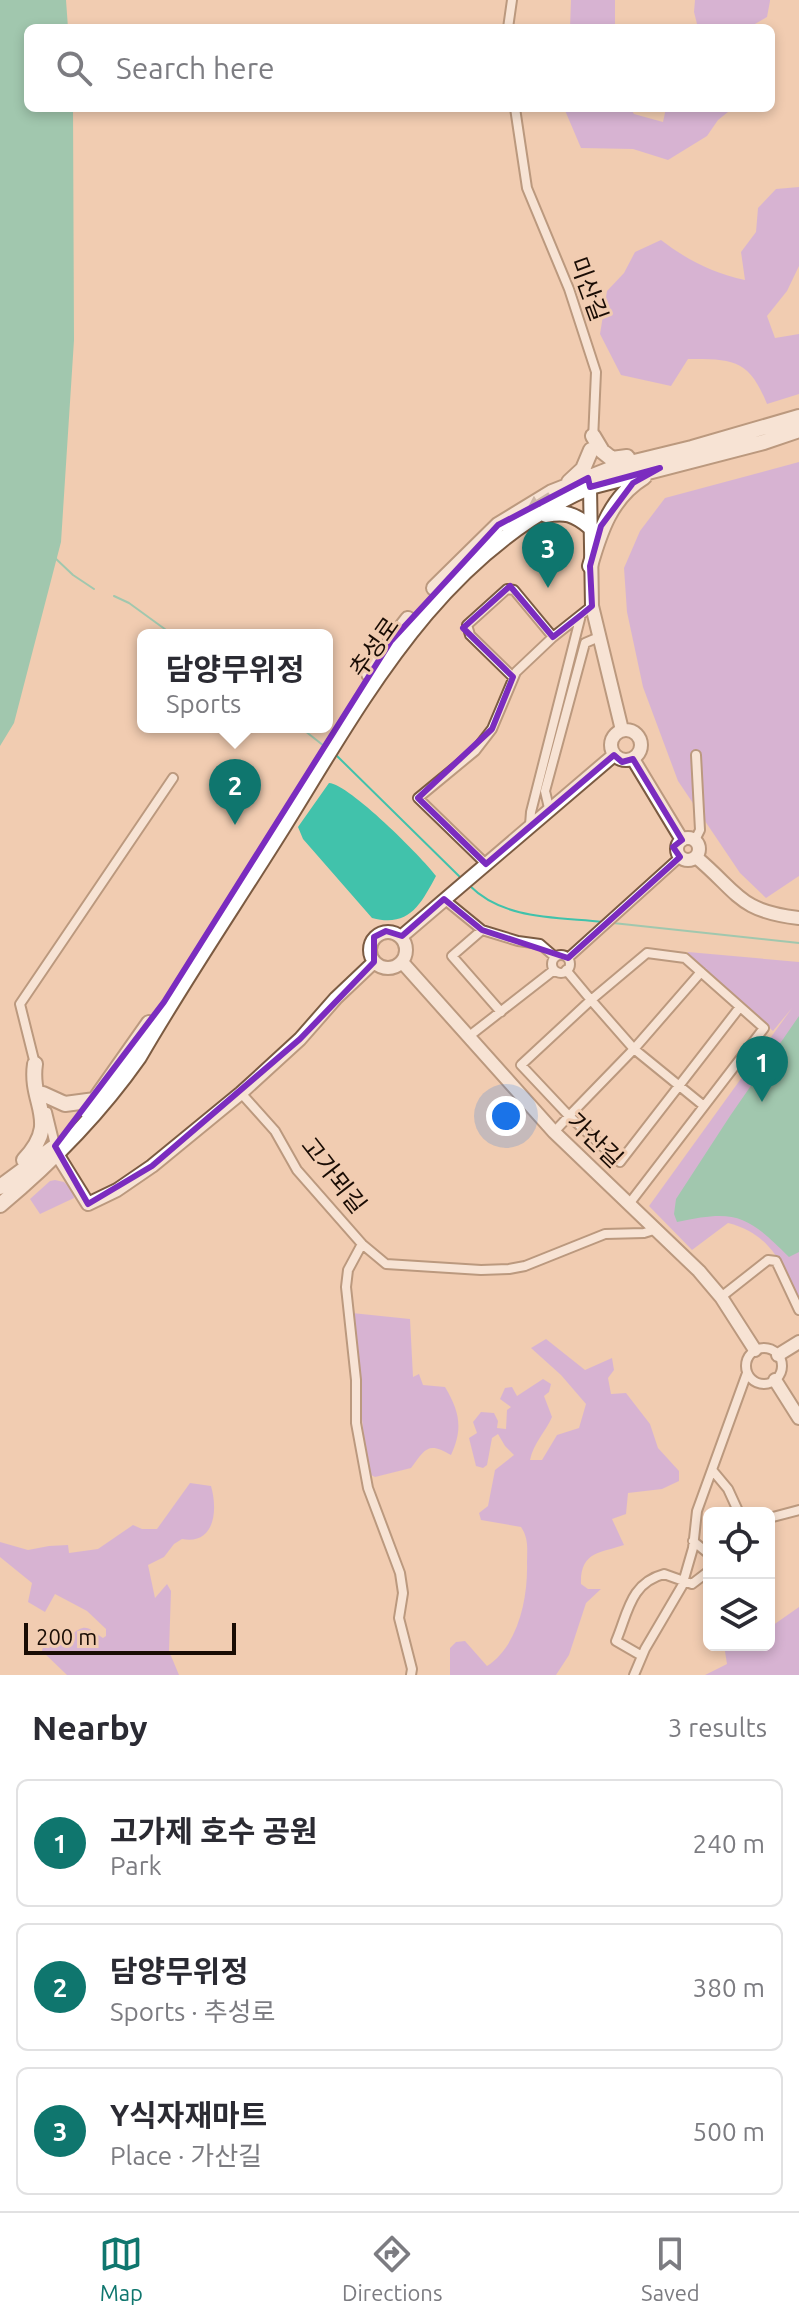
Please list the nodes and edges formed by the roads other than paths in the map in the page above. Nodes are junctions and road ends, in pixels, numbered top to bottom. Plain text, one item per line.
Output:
1 (512, 0) edge
2 (509, 24) edge
3 (516, 112) edge
4 (799, 417) edge
5 (799, 430) edge
6 (592, 443) junction
7 (656, 463) junction
8 (589, 482) junction
9 (565, 486) junction
10 (537, 517) junction
11 (590, 527) junction
12 (590, 566) junction
13 (592, 606) junction
14 (581, 615) junction
15 (553, 637) junction
16 (599, 637) junction
17 (513, 677) junction
18 (622, 730) junction
19 (337, 733) junction
20 (614, 755) junction
21 (696, 755) dead end
22 (633, 759) junction
23 (320, 761) junction
24 (173, 778) dead end
25 (549, 808) junction
26 (530, 825) junction
27 (689, 840) junction
28 (680, 857) junction
29 (696, 857) junction
30 (486, 864) junction
31 (444, 899) junction
32 (799, 918) edge
33 (482, 930) junction
34 (402, 936) junction
35 (555, 957) junction
36 (568, 958) junction
37 (374, 962) junction
38 (402, 962) junction
39 (554, 970) junction
40 (566, 970) junction
41 (701, 972) junction
42 (591, 1000) junction
43 (740, 1007) junction
44 (501, 1012) junction
45 (468, 1037) junction
46 (634, 1049) junction
47 (35, 1064) junction
48 (679, 1086) junction
49 (241, 1093) junction
50 (43, 1094) junction
51 (95, 1100) junction
52 (704, 1106) junction
53 (569, 1116) junction
54 (554, 1132) junction
55 (56, 1150) junction
56 (0, 1181) edge
57 (0, 1187) edge
58 (629, 1204) junction
59 (0, 1205) edge
60 (657, 1229) junction
61 (362, 1244) junction
62 (721, 1297) junction
63 (799, 1310) edge
64 (799, 1342) edge
65 (755, 1350) junction
66 (778, 1355) junction
67 (747, 1373) junction
68 (775, 1380) junction
69 (799, 1418) edge
70 (713, 1471) junction
71 (736, 1507) edge
72 (799, 1510) edge
73 (775, 1516) edge
74 (693, 1541) junction
75 (703, 1549) edge
76 (703, 1576) edge
77 (684, 1580) junction
78 (642, 1656) junction
79 (411, 1675) edge
80 (634, 1675) edge

1 - 2 street
3 - 6 street, 미산길
4 - 7 main road, 추성로
5 - 7 main road, 추성로
6 - 7 main road
6 - 8 street, 미산길
6 - 9 main road
7 - 8 main road, 추성로
7 - 12 main road
8 - 9 main road, 추성로
8 - 10 main road, 추성로
8 - 11 street
9 -> 19 main road, 추성로
10 - 11 main road
10 - 19 main road, 추성로
11 - 12 street
12 - 13 street
13 - 14 street
13 - 16 street
14 - 15 street
14 - 26 street
15 - 17 street
15 - 17 street
16 - 18 street
16 - 25 street
17 - 30 street
18 - 20 street
18 - 22 street
19 - 23 main road, 추성로
20 - 22 street
20 - 25 street
21 - 27 street
22 - 27 street
23 - 51 main road, 추성로
23 - 55 main road, 추성로
24 - 47 street
25 - 26 street
26 - 30 street
27 - 28 street
27 - 29 street
28 - 29 street
28 - 36 street
29 - 32 street
30 - 31 street
31 - 33 street
31 - 34 street
33 - 35 street
33 - 44 street
34 - 37 street
34 - 38 street
35 - 36 street
35 - 39 street
36 - 40 street
37 - 38 street
37 - 49 street
38 - 45 street, 가산길
39 - 40 street
39 - 44 street
40 - 42 street
41 - 42 street
41 - 43 street
41 - 46 street
42 - 46 street
42 - 53 street
43 - 48 street
43 - 52 street
44 - 45 street
45 - 54 street, 가산길
46 - 48 street
46 - 53 street
47 - 50 street
47 - 56 main road
48 - 52 street
48 - 53 street
49 - 55 street
49 - 61 street, 고가뫼길
50 - 51 main road
50 - 55 street
51 - 55 main road, 추성로
52 - 58 street
53 - 54 street
54 - 58 street, 가산길
55 - 57 main road, 추성로
55 - 59 main road, 추성로
58 - 60 street, 가산길
60 - 61 street
60 - 62 street, 가산길
61 - 79 street, 고가뫼길
62 - 63 street
62 - 65 street, 가산길
64 - 66 street
65 - 66 street
65 - 67 street
66 - 68 street
67 - 68 street
67 - 70 street
68 - 69 street
70 - 71 street
70 - 74 street
72 - 73 street
74 - 75 street
74 - 77 street
76 - 77 street
77 - 78 street
77 - 78 street
78 - 80 street

